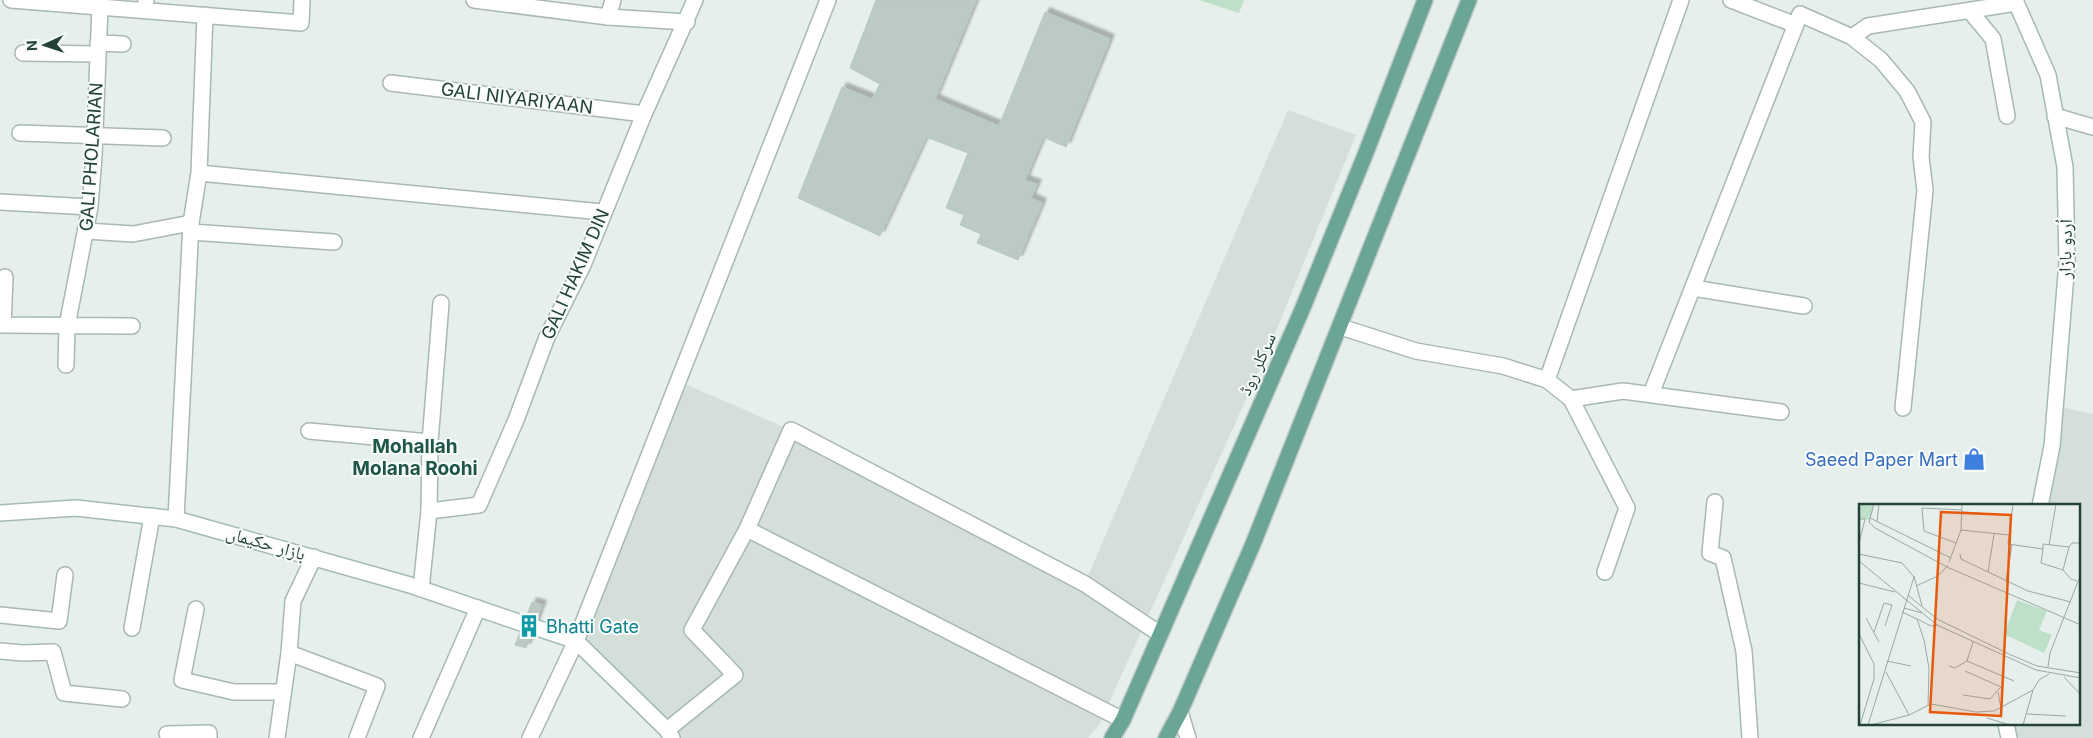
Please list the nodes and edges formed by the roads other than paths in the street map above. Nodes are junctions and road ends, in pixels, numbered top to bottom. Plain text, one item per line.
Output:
1 (11, 0) edge
2 (302, 0) edge
3 (474, 0) edge
4 (613, 0) edge
5 (695, 0) edge
6 (828, 0) edge
7 (1424, 0) edge
8 (1469, 0) edge
9 (1681, 0) edge
10 (1731, 0) edge
11 (52, 1) edge
12 (2015, 2) edge
13 (146, 5) edge
14 (100, 7) junction
15 (1970, 11) junction
16 (205, 15) junction
17 (608, 17) junction
18 (687, 22) junction
19 (1796, 25) junction
20 (1852, 38) junction
21 (124, 44) dead end
22 (97, 49) junction
23 (23, 53) dead end
24 (391, 83) dead end
25 (644, 114) junction
26 (2007, 116) dead end
27 (2055, 116) junction
28 (2093, 127) edge
29 (20, 133) dead end
30 (95, 134) junction
31 (163, 138) dead end
32 (199, 173) junction
33 (0, 202) edge
34 (90, 207) junction
35 (602, 212) junction
36 (191, 228) junction
37 (87, 231) junction
38 (334, 242) dead end
39 (5, 277) dead end
40 (1693, 288) junction
41 (441, 303) dead end
42 (1804, 306) dead end
43 (2, 325) edge
44 (67, 326) junction
45 (132, 326) dead end
46 (1341, 327) junction
47 (66, 365) dead end
48 (1547, 380) junction
49 (1651, 394) junction
50 (1571, 398) junction
51 (1903, 408) dead end
52 (1781, 412) dead end
53 (308, 431) dead end
54 (430, 442) junction
55 (1715, 502) dead end
56 (2040, 504) edge
57 (429, 511) junction
58 (0, 513) edge
59 (152, 516) junction
60 (176, 519) junction
61 (748, 529) junction
62 (314, 557) junction
63 (1605, 572) dead end
64 (65, 575) dead end
65 (420, 589) junction
66 (478, 608) junction
67 (196, 609) dead end
68 (0, 615) edge
69 (132, 628) dead end
70 (1160, 634) junction
71 (576, 641) junction
72 (0, 651) edge
73 (289, 653) junction
74 (283, 692) junction
75 (122, 699) dead end
76 (1180, 712) junction
77 (1123, 720) junction
78 (167, 734) dead end
79 (669, 734) edge
80 (209, 738) edge
81 (277, 738) edge
82 (357, 738) edge
83 (421, 738) edge
84 (530, 738) edge
85 (1112, 738) edge
86 (1166, 738) edge
87 (1188, 738) edge
88 (1750, 738) edge

1 - 11 street
2 - 16 street
3 - 17 street
4 - 17 street
5 - 18 street, GALI HAKIM DIN
6 - 71 street
7 - 70 main road, سرکلر روڈ
8 - 46 main road
9 - 48 street
10 - 19 street
11 - 14 street
12 - 15 street
12 - 27 street, اُردو بازار
13 - 14 street
13 - 16 street
14 - 22 street, GALI PHOLARIAN
15 - 20 street
15 - 26 street
16 - 32 street
17 - 18 street
18 - 25 street, GALI HAKIM DIN
19 - 20 street
19 - 40 street
20 - 51 street
21 - 22 street
22 - 23 street
22 - 30 street, GALI PHOLARIAN
24 - 25 street, GALI NIYARIYAAN
25 - 35 street, GALI HAKIM DIN
27 - 28 street
27 - 56 street, اُردو بازار
29 - 30 street
30 - 31 street
30 - 34 street, GALI PHOLARIAN
32 - 35 street
32 - 36 street
33 - 34 street
34 - 37 street, GALI PHOLARIAN
35 - 57 street, GALI HAKIM DIN
36 - 37 street
36 - 38 street
36 - 60 street
37 - 44 street, GALI PHOLARIAN
39 - 43 street
40 - 42 street
40 - 49 street
41 - 54 street
43 - 44 street
44 - 45 street
44 - 47 street, GALI PHOLARIAN
46 - 48 street
46 - 76 main road
48 - 50 street
49 - 50 street
49 - 52 street
50 - 63 street
53 - 54 street
54 - 57 street
55 - 88 street
57 - 65 street
58 - 59 street, بازار حکیماں
59 - 60 street, بازار حکیماں
59 - 69 street
60 - 62 street, بازار حکیماں
61 - 70 street
61 - 77 street
61 - 79 street
62 - 65 street, بازار حکیماں
62 - 73 street
64 - 68 street
65 - 66 street, بازار حکیماں
66 - 71 street, بازار حکیماں
66 - 83 street
67 - 74 street
70 - 77 main road, سرکلر روڈ
71 - 79 street
71 - 84 street
72 - 75 street
73 - 74 street
73 - 82 street
74 - 81 street
76 - 86 main road
76 - 87 street
77 - 85 main road, سرکلر روڈ
78 - 80 street

